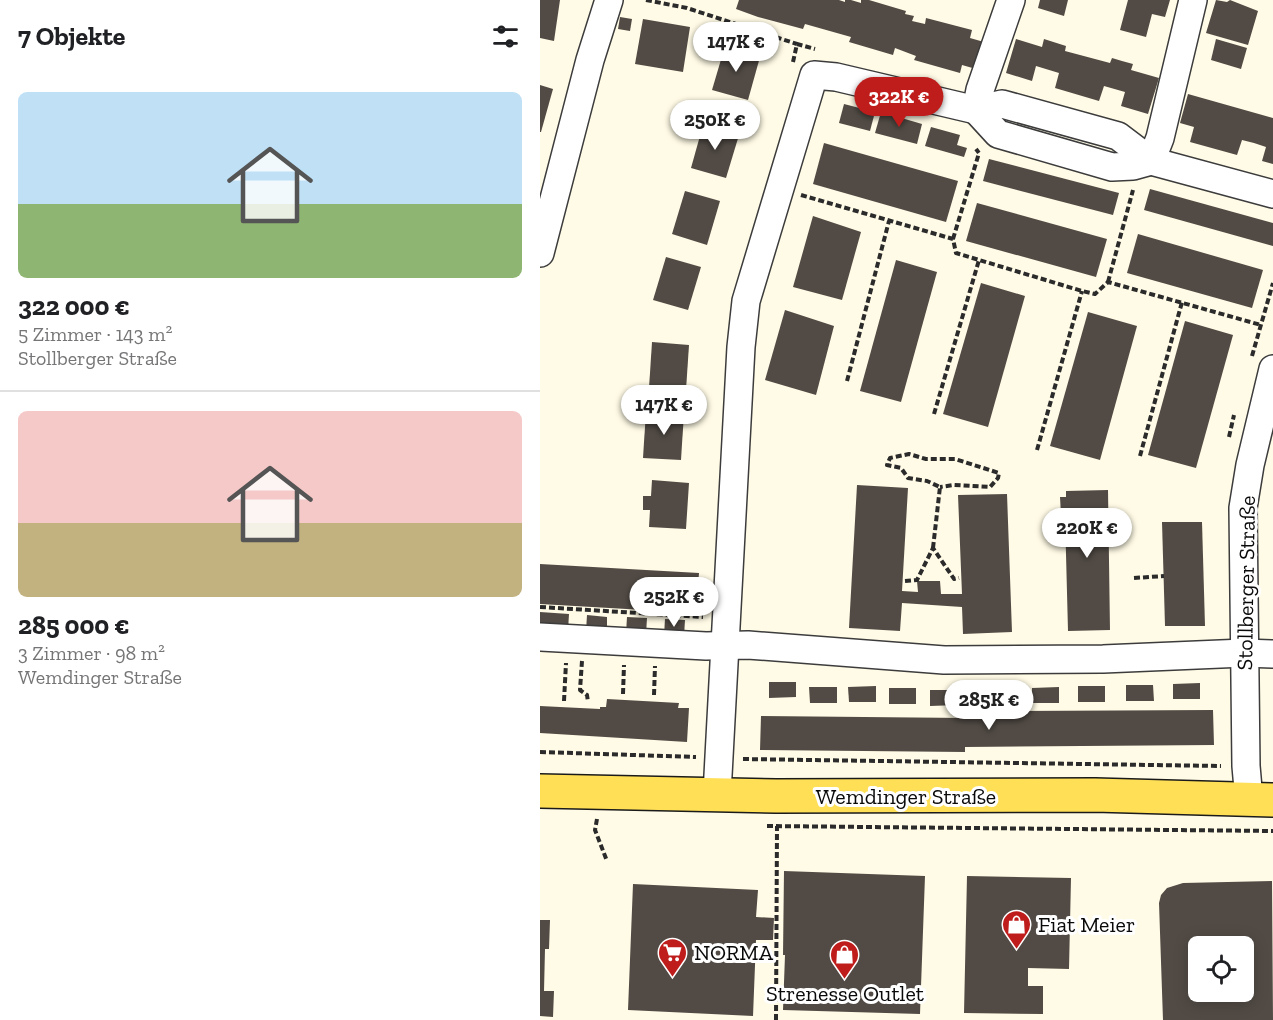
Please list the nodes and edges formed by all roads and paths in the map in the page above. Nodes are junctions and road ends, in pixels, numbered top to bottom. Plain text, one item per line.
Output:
1 (609, 0) edge
2 (646, 0) edge
3 (1011, 0) edge
4 (1193, 0) edge
5 (797, 44) dead end
6 (976, 110) junction
7 (973, 146) dead end
8 (1142, 164) junction
9 (803, 183) dead end
10 (1273, 194) edge
11 (800, 195) junction
12 (797, 205) dead end
13 (889, 221) junction
14 (953, 239) junction
15 (540, 253) edge
16 (979, 260) junction
17 (1107, 282) junction
18 (1082, 291) junction
19 (1182, 302) junction
20 (1261, 325) dead end
21 (1273, 369) edge
22 (847, 381) dead end
23 (934, 414) dead end
24 (1037, 450) dead end
25 (1140, 456) dead end
26 (940, 487) junction
27 (933, 548) junction
28 (1164, 576) dead end
29 (959, 578) dead end
30 (1134, 578) dead end
31 (905, 580) dead end
32 (540, 607) edge
33 (707, 617) dead end
34 (564, 638) edge
35 (726, 645) junction
36 (1244, 653) junction
37 (1273, 654) edge
38 (564, 701) dead end
39 (588, 702) dead end
40 (730, 752) junction
41 (540, 753) edge
42 (1246, 766) junction
43 (540, 791) edge
44 (717, 794) junction
45 (1261, 800) edge
46 (772, 816) junction
47 (586, 818) dead end
48 (1273, 831) edge
49 (607, 861) dead end
50 (776, 1020) edge

1 - 15 street
2 - 5 path
3 - 6 street
4 - 8 street
6 - 8 street
6 - 35 street
7 - 14 path
8 - 10 street
8 - 17 path
9 - 11 path
11 - 12 path
11 - 13 path
13 - 14 path
13 - 22 path
14 - 16 path
16 - 18 path
16 - 23 path
17 - 18 path
17 - 19 path
18 - 24 path
19 - 20 path
19 - 25 path
21 - 36 street, Stollberger Straße
26 - 26 path
26 - 27 path
27 - 29 path
27 - 31 path
28 - 30 path
32 - 33 path
34 - 35 street
34 - 38 path
34 - 39 path
35 - 36 street
35 - 40 street
36 - 37 street
36 - 42 street, Stollberger Straße
40 - 41 path
40 - 42 path
40 - 44 street
42 - 45 street, Stollberger Straße
43 - 44 main road, Wemdinger Straße
44 - 46 main road, Wemdinger Straße
45 - 46 main road, Wemdinger Straße
46 - 48 path
46 - 50 path
47 - 49 path

